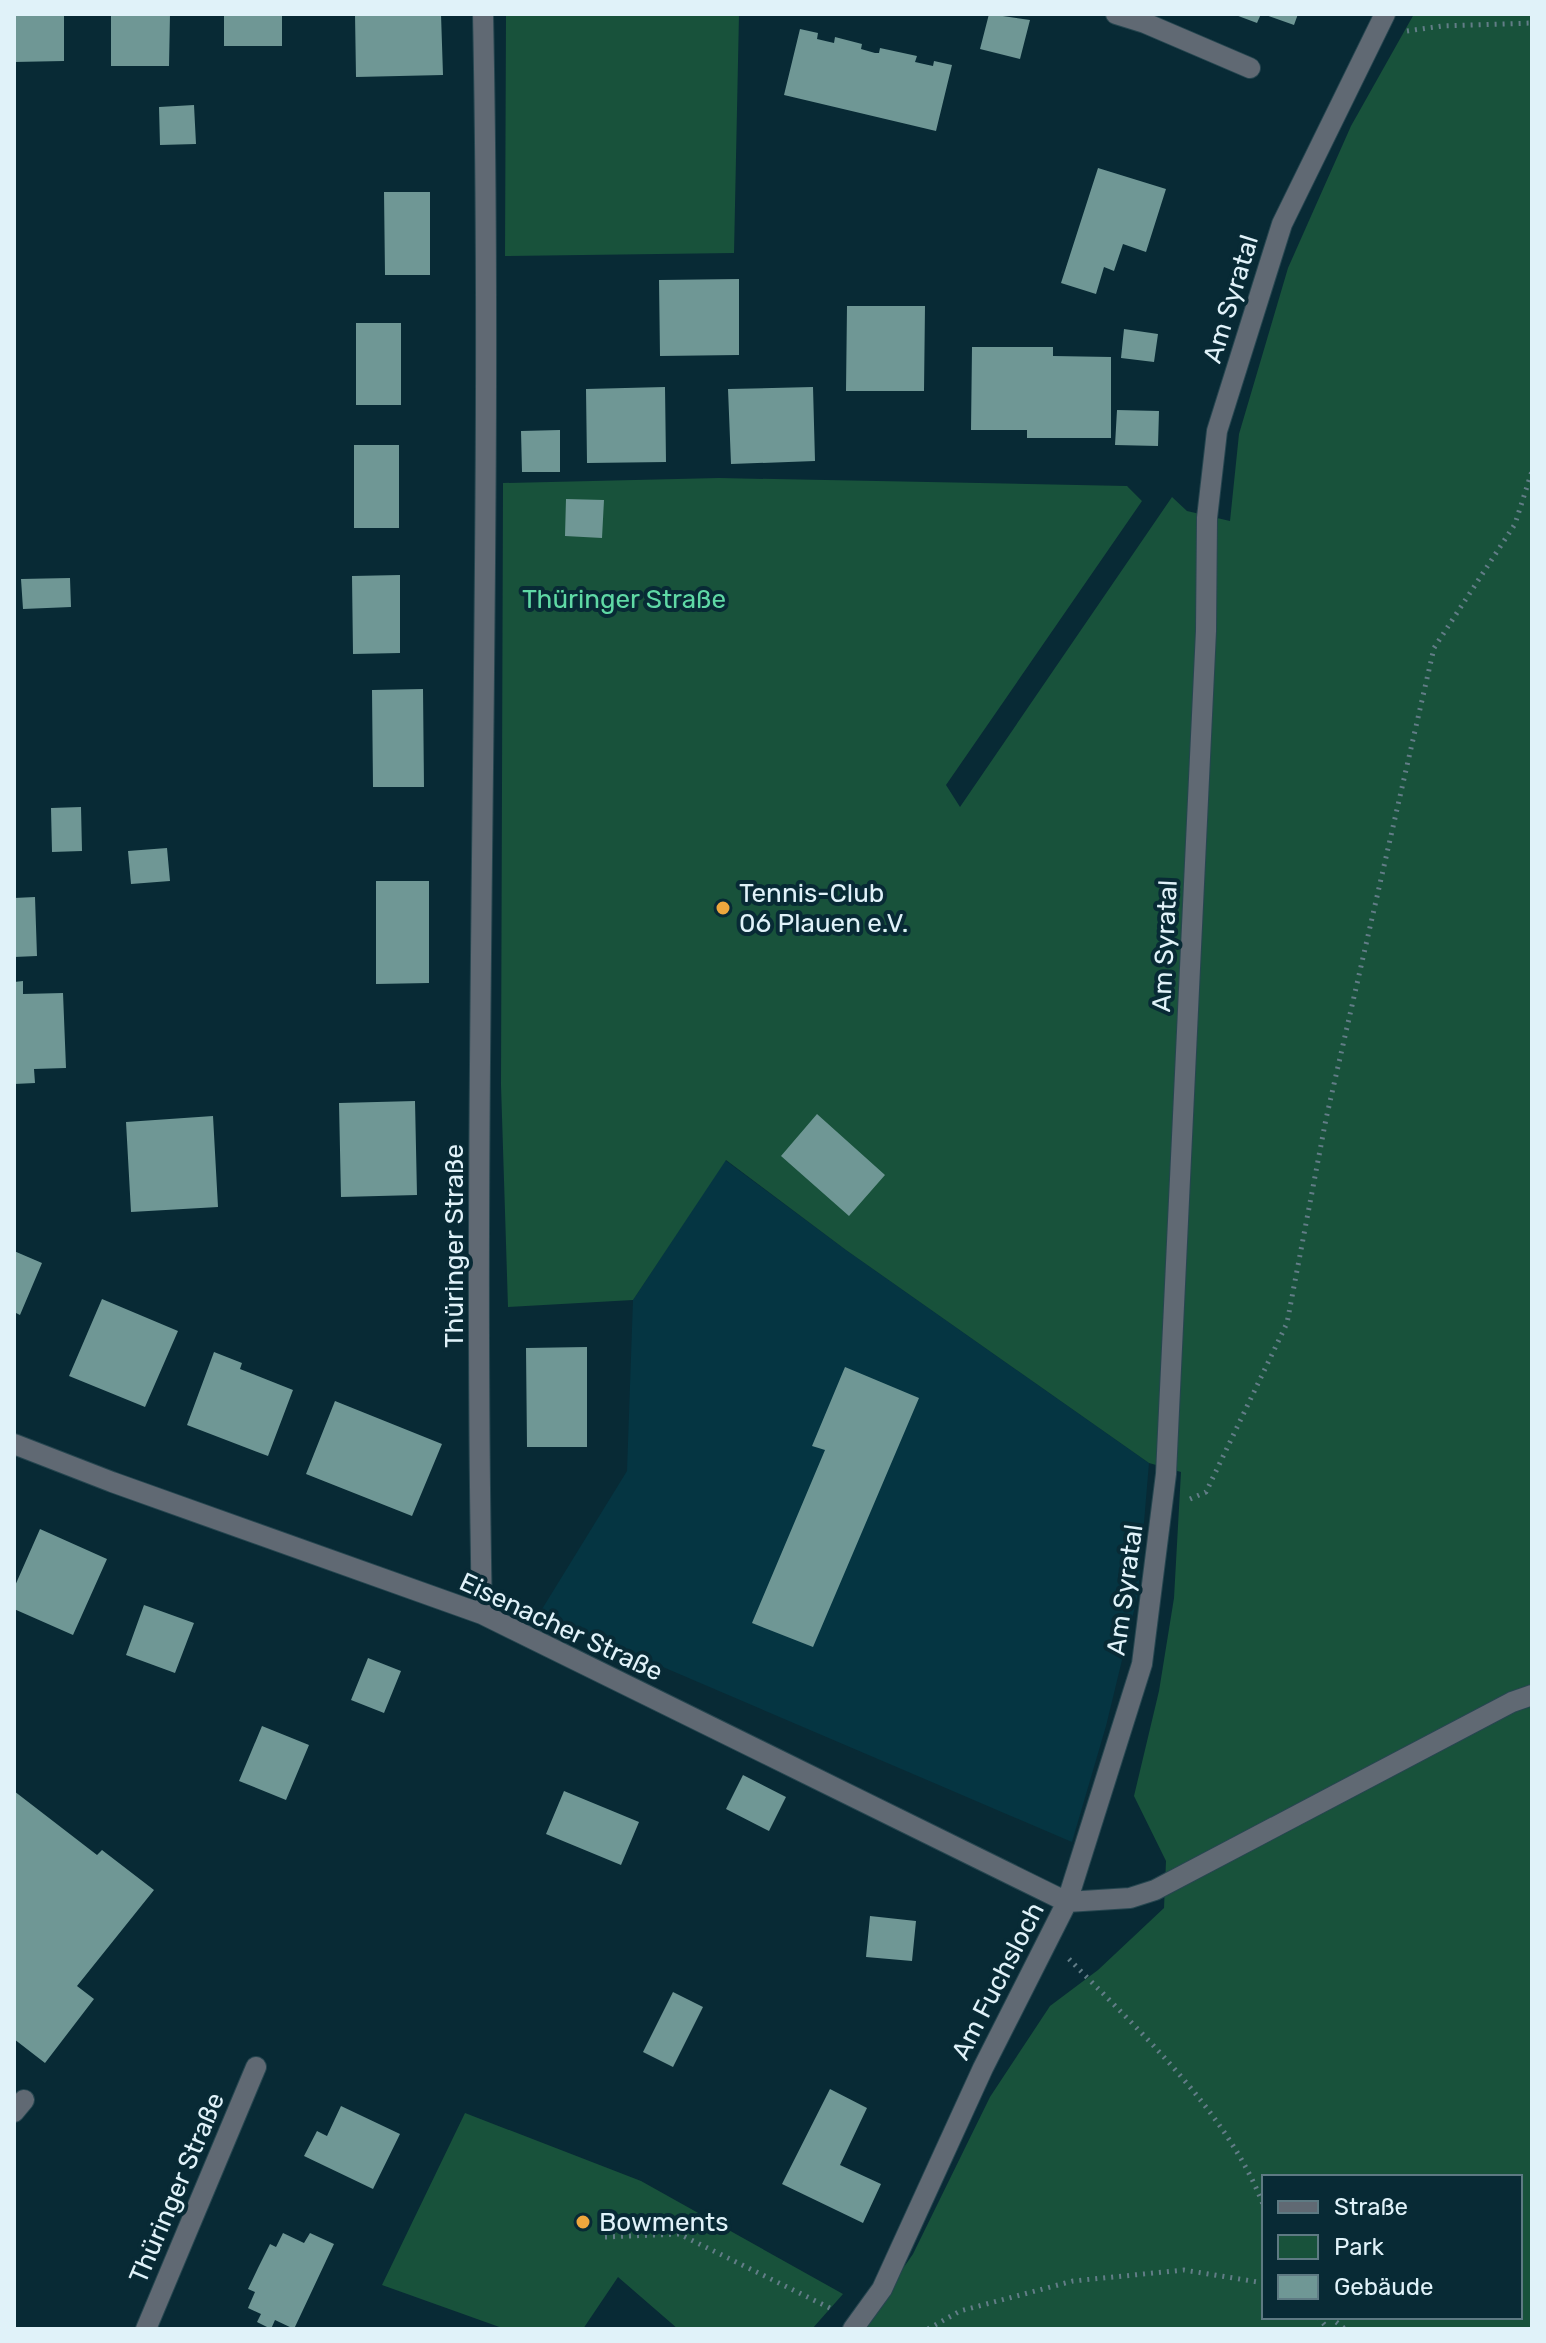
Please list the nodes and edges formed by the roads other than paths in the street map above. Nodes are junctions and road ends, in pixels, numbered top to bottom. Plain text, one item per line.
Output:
1 (483, 14) edge
2 (1116, 14) edge
3 (1385, 14) edge
4 (1250, 68) dead end
5 (14, 1444) edge
6 (482, 1614) junction
7 (1532, 1695) edge
8 (1067, 1902) junction
9 (256, 2067) dead end
10 (848, 2323) edge
11 (146, 2329) edge

1 - 6 street, Thüringer Straße
2 - 4 street
3 - 8 street, Am Syratal
5 - 6 street, Eisenacher Straße
6 - 8 street, Eisenacher Straße
7 - 8 street, Am Fuchsloch
8 - 10 street, Am Fuchsloch
9 - 11 street, Thüringer Straße

